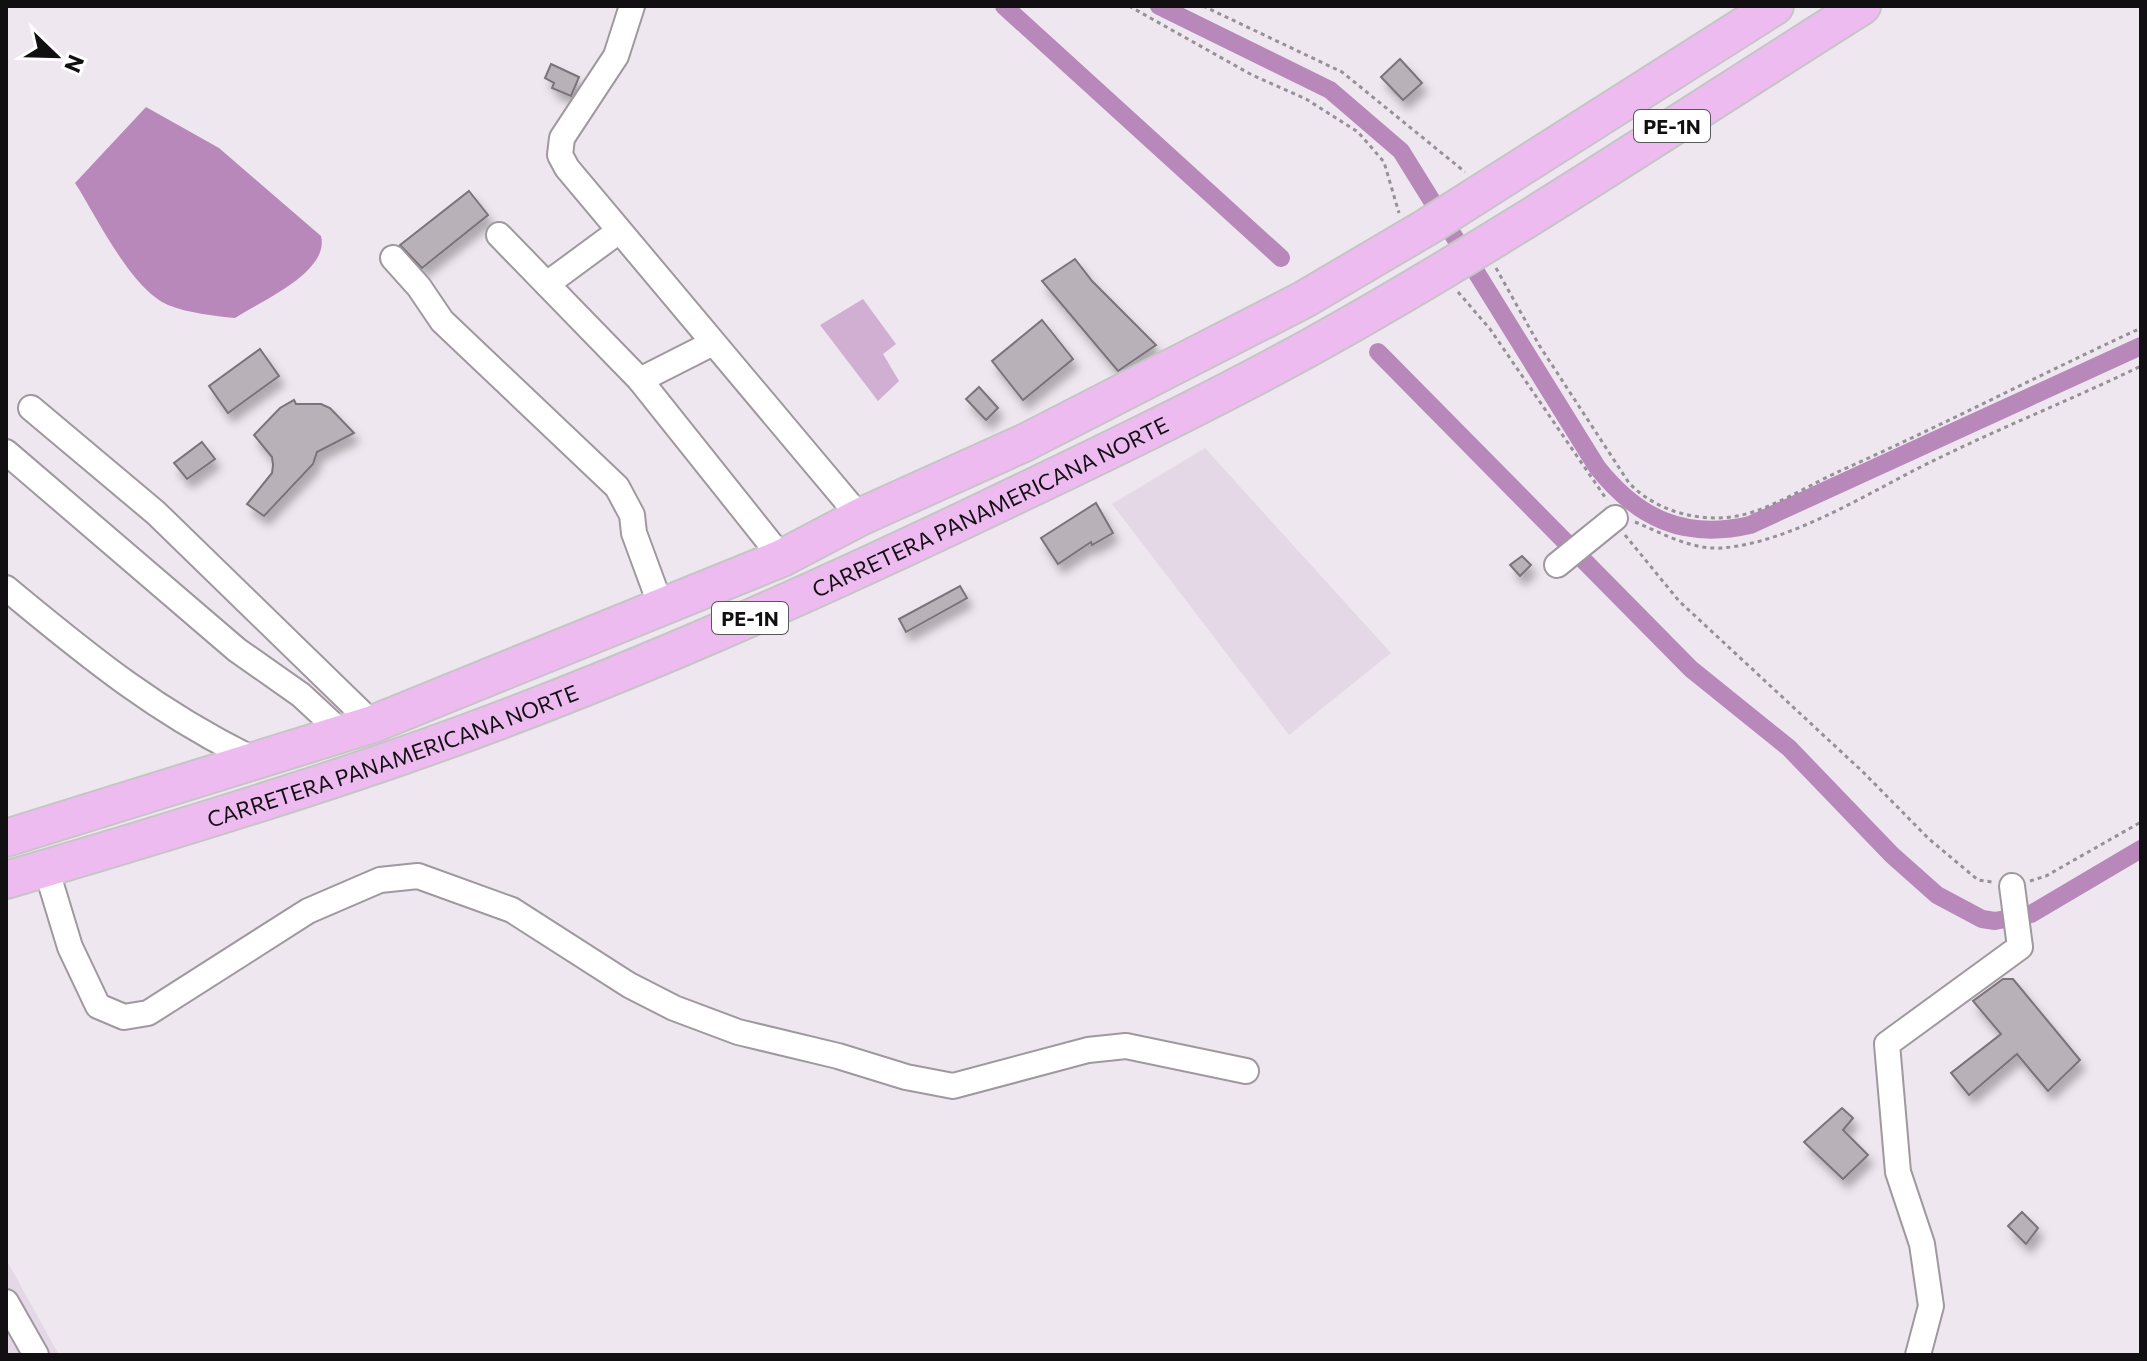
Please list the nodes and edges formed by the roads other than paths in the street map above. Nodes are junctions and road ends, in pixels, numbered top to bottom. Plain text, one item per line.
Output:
1 (632, 6) edge
2 (1775, 6) edge
3 (1862, 6) edge
4 (619, 231) junction
5 (499, 235) dead end
6 (393, 258) dead end
7 (547, 284) junction
8 (713, 343) junction
9 (640, 380) junction
10 (31, 408) dead end
11 (6, 452) edge
12 (1616, 510) road end
13 (860, 517) junction
14 (782, 558) junction
15 (1557, 565) dead end
16 (6, 588) edge
17 (662, 609) junction
18 (358, 729) junction
19 (257, 761) junction
20 (6, 838) edge
21 (46, 868) junction
22 (6, 880) edge
23 (2013, 889) road end
24 (1246, 1071) dead end
25 (6, 1302) edge
26 (36, 1355) edge
27 (1918, 1355) edge

1 - 4 street
2 - 13 highway, CARRETERA PANAMERICANA NORTE / PE-1N
3 - 21 highway, CARRETERA PANAMERICANA NORTE / PE-1N
4 - 7 street
4 - 8 street
5 - 7 street
6 - 17 street
7 - 9 street
8 - 9 street
8 - 13 street
9 - 14 street
10 - 18 street
11 - 18 street
12 - 15 street
13 - 14 highway, CARRETERA PANAMERICANA NORTE / PE-1N
14 - 17 highway, CARRETERA PANAMERICANA NORTE / PE-1N
16 - 19 street
17 - 18 highway, CARRETERA PANAMERICANA NORTE / PE-1N
18 - 19 highway, CARRETERA PANAMERICANA NORTE / PE-1N
19 - 20 highway, CARRETERA PANAMERICANA NORTE / PE-1N
21 - 22 highway, CARRETERA PANAMERICANA NORTE / PE-1N
21 - 24 street
23 - 27 street
25 - 26 street

